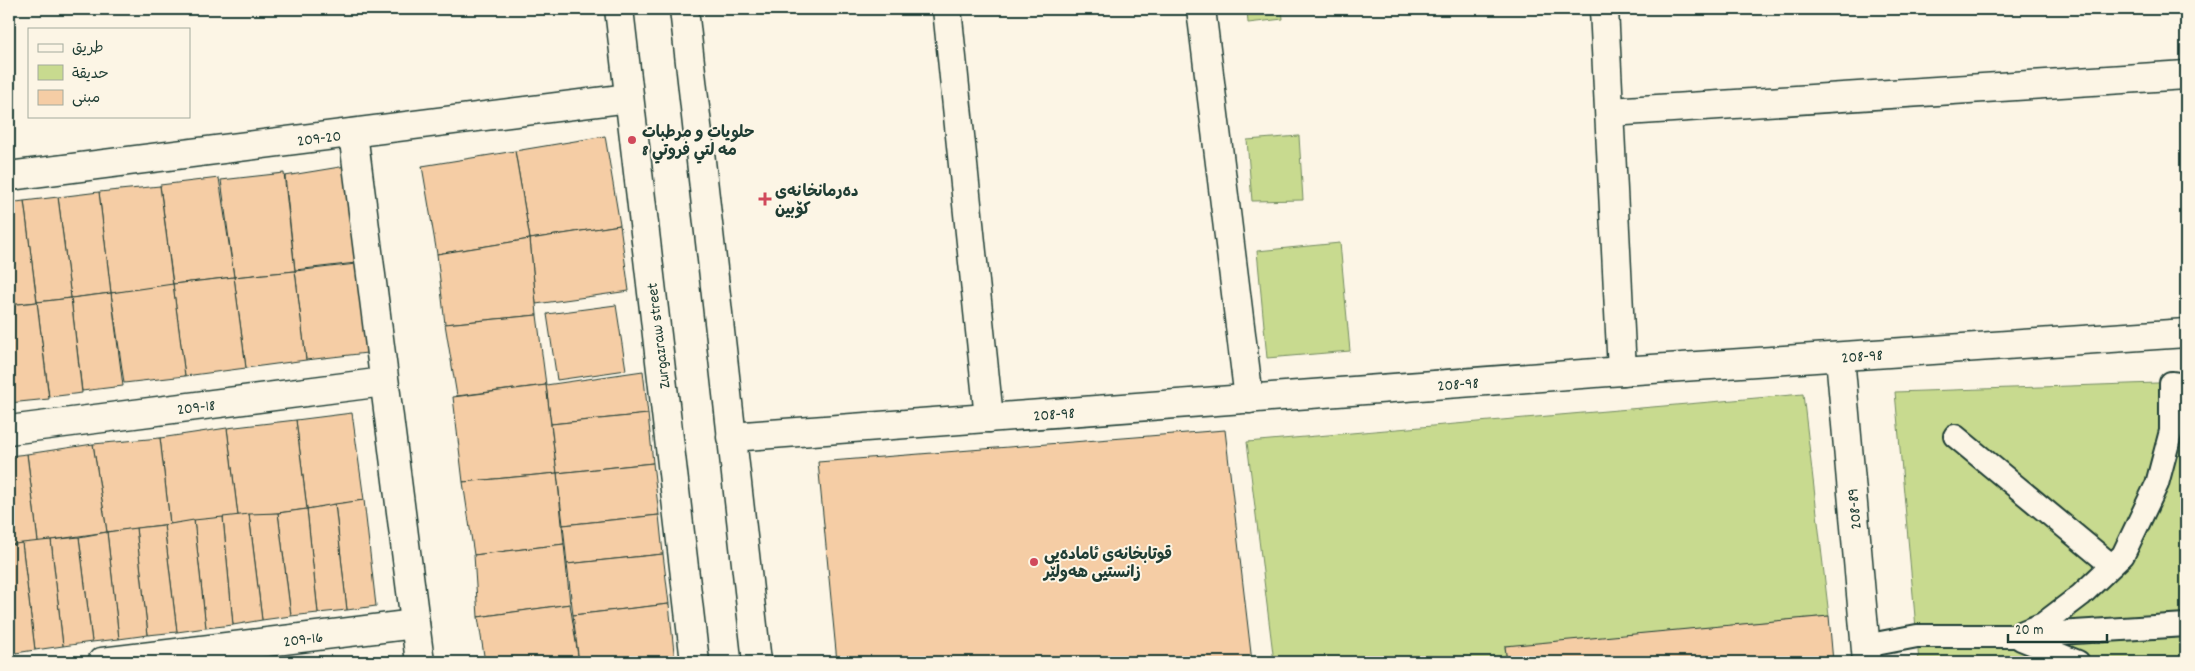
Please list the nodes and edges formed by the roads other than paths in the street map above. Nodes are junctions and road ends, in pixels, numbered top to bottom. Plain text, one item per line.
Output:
1 (619, 9) edge
2 (684, 9) edge
3 (947, 9) edge
4 (1201, 9) edge
5 (1604, 9) edge
6 (2186, 75) edge
7 (629, 98) junction
8 (1610, 112) junction
9 (353, 133) junction
10 (9, 176) edge
11 (2186, 333) edge
12 (1840, 357) junction
13 (1622, 371) junction
14 (384, 382) junction
15 (2186, 385) edge
16 (1249, 399) junction
17 (989, 418) junction
18 (9, 430) edge
19 (1954, 436) dead end
20 (731, 437) junction
21 (2111, 565) junction
22 (415, 624) junction
23 (2186, 625) edge
24 (2013, 636) junction
25 (1866, 654) edge
26 (102, 662) edge
27 (420, 662) edge
28 (696, 662) edge
29 (757, 662) edge
30 (2078, 662) edge

1 - 7 street, Zurgazraw street
2 - 20 street
3 - 17 street
4 - 16 street
5 - 8 street
6 - 8 street
7 - 9 street, 209-20
7 - 28 street, Zurgazraw street
8 - 13 street
9 - 10 street, 209-20
9 - 14 street
11 - 12 street, 208-98
12 - 13 street, 208-98
12 - 25 street, 208-89
13 - 16 street, 208-98
14 - 18 street, 209-18
14 - 22 street
15 - 21 street
16 - 17 street, 208-98
17 - 20 street, 208-98
19 - 21 street
20 - 29 street
21 - 24 street
22 - 26 street, 209-16
22 - 27 street
23 - 24 street
24 - 25 street
24 - 30 street

